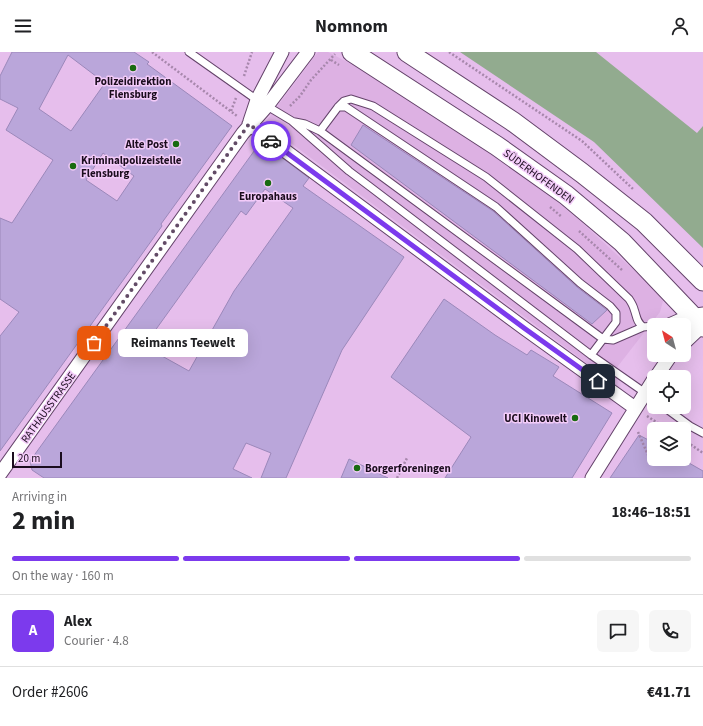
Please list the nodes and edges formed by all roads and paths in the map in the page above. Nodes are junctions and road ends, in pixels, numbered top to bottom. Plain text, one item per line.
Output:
1 (152, 52) edge
2 (189, 52) edge
3 (282, 52) edge
4 (308, 52) edge
5 (352, 52) edge
6 (407, 52) edge
7 (262, 103) junction
8 (338, 106) junction
9 (292, 121) junction
10 (249, 124) junction
11 (320, 131) junction
12 (703, 281) edge
13 (700, 321) edge
14 (643, 327) junction
15 (647, 327) edge
16 (691, 333) edge
17 (603, 339) junction
18 (591, 355) junction
19 (647, 395) edge
20 (647, 398) edge
21 (635, 408) junction
22 (674, 414) edge
23 (647, 416) junction
24 (644, 421) dead end
25 (656, 422) edge
26 (640, 426) dead end
27 (703, 433) edge
28 (691, 445) edge
29 (647, 453) edge
30 (703, 453) edge
31 (408, 458) dead end
32 (3, 474) edge
33 (398, 478) edge
34 (592, 478) edge

1 - 10 path
2 - 7 lane
3 - 7 street, RATHAUSSTRASSE
4 - 7 street, RATHAUSSTRASSE
5 - 13 main road, SÜDERHOFENDEN
6 - 12 main road
7 - 9 lane
7 - 10 street, RATHAUSSTRASSE
8 - 11 lane
8 - 14 lane
8 - 17 lane
9 - 11 lane
9 - 18 lane
10 - 21 street
10 - 32 street, RATHAUSSTRASSE
11 - 17 lane
13 - 16 street
14 - 15 lane
14 - 17 lane
17 - 18 lane
18 - 19 lane
20 - 21 street
21 - 23 path
21 - 34 street
22 - 27 lane
23 - 24 path
23 - 25 path
26 - 29 path
28 - 30 path
31 - 33 path

